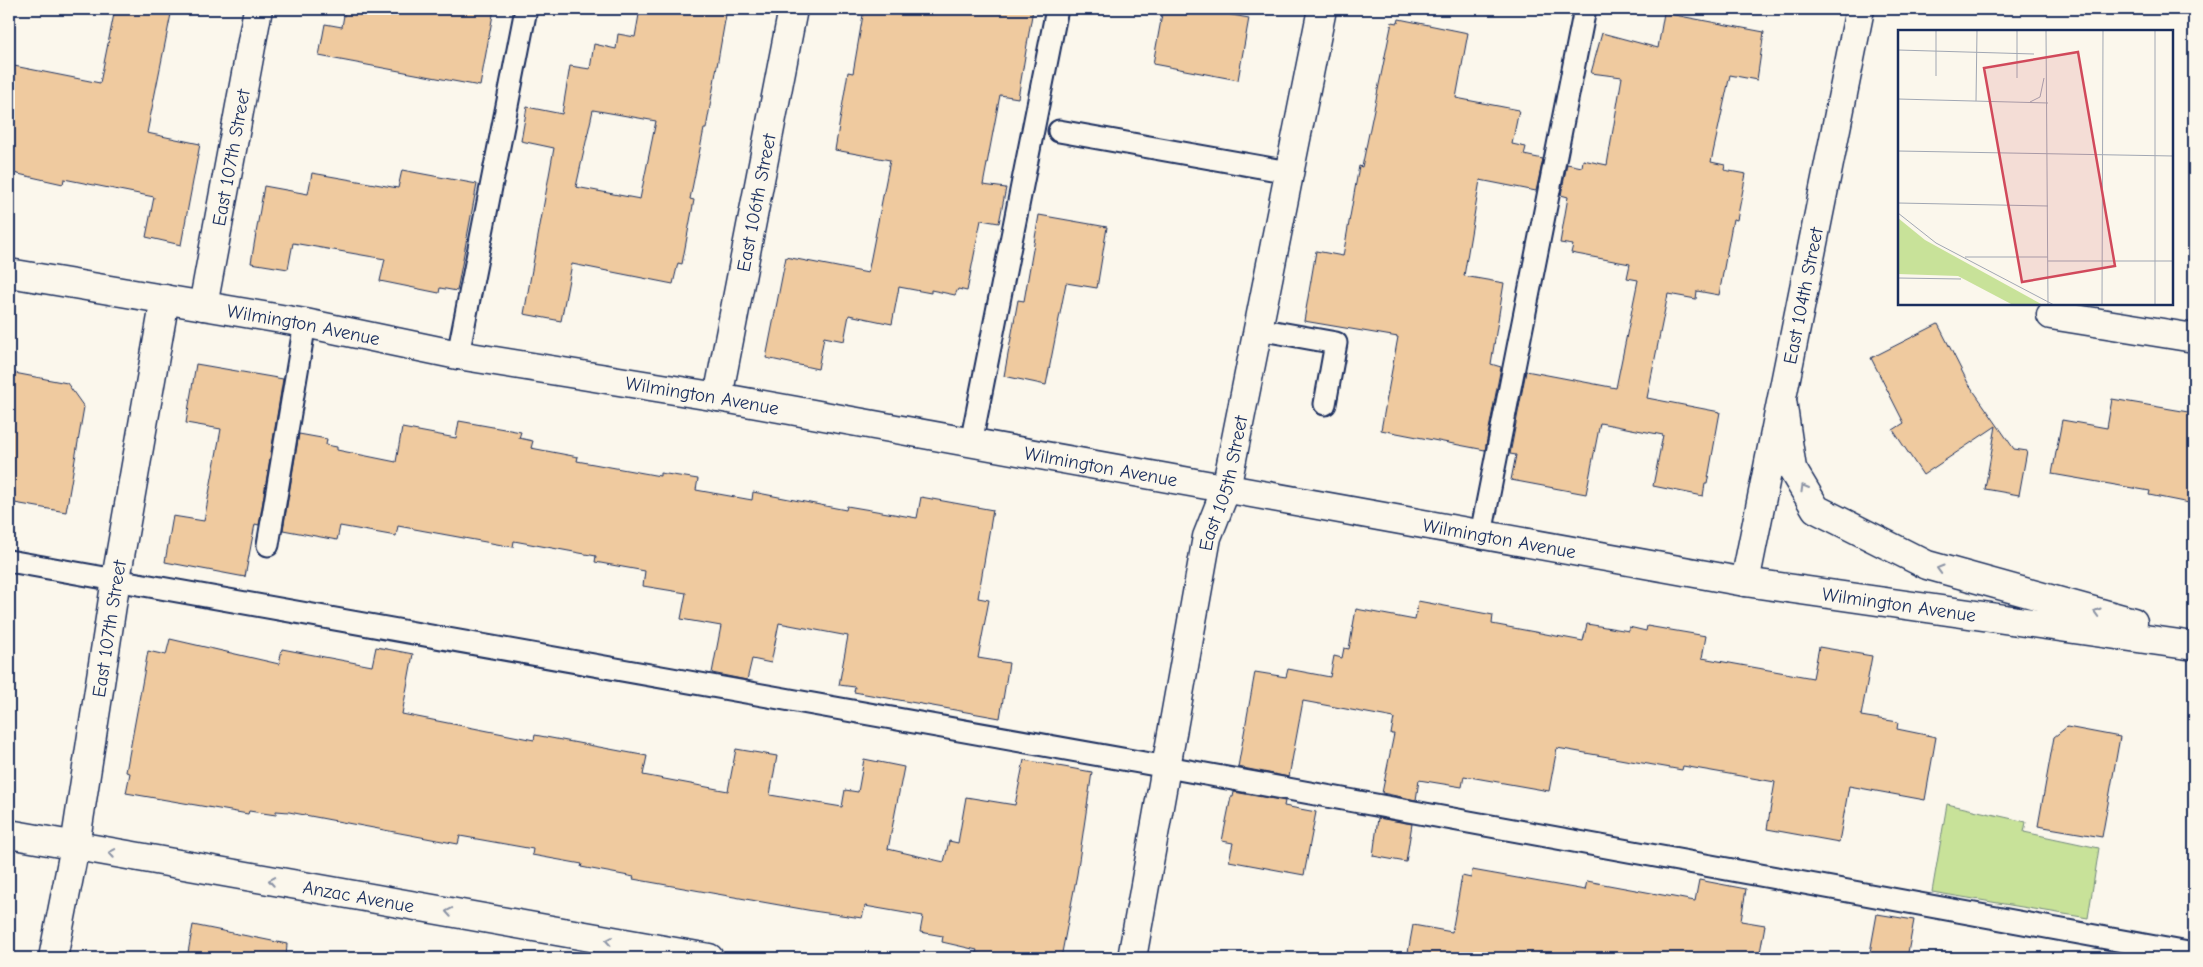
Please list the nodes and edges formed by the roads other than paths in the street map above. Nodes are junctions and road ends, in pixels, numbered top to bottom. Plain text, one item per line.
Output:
1 (258, 9) edge
2 (526, 9) edge
3 (793, 9) edge
4 (1057, 9) edge
5 (1322, 9) edge
6 (1585, 9) edge
7 (1860, 9) edge
8 (1059, 131) dead end
9 (1289, 172) junction
10 (9, 273) edge
11 (165, 299) junction
12 (203, 306) junction
13 (2051, 315) dead end
14 (305, 323) junction
15 (1258, 329) junction
16 (2194, 338) edge
17 (458, 355) junction
18 (718, 398) junction
19 (1782, 400) junction
20 (1325, 404) dead end
21 (971, 443) junction
22 (1226, 489) junction
23 (1481, 534) junction
24 (268, 545) dead end
25 (9, 561) edge
26 (116, 579) junction
27 (1745, 582) junction
28 (2194, 639) edge
29 (2194, 646) edge
30 (1167, 767) junction
31 (9, 834) edge
32 (75, 846) junction
33 (2194, 954) edge
34 (53, 958) edge
35 (709, 958) edge
36 (1132, 958) edge

1 - 12 street, East 107th Street
2 - 17 lane
3 - 18 street, East 106th Street
4 - 21 lane
5 - 9 street, East 105th Street
6 - 23 lane
7 - 19 street, East 104th Street
8 - 9 lane
9 - 15 street, East 105th Street
10 - 11 street, Wilmington Avenue
11 - 12 street, Wilmington Avenue
11 - 26 street, East 107th Street
12 - 14 street, Wilmington Avenue
13 - 16 street
14 - 17 street, Wilmington Avenue
14 - 24 lane
15 - 20 lane
15 - 22 street, East 105th Street
17 - 18 street, Wilmington Avenue
18 - 21 street, Wilmington Avenue
19 - 27 street, East 104th Street
28 -> 19 street
21 - 22 street, Wilmington Avenue
22 - 23 street, Wilmington Avenue
22 - 30 street, East 105th Street
23 - 27 street, Wilmington Avenue
25 - 26 lane
26 - 30 lane
26 - 32 street, East 107th Street
27 - 29 street, Wilmington Avenue
30 - 33 lane
30 - 36 street, East 105th Street
31 - 32 street, Anzac Avenue
32 - 34 street, East 107th Street
35 -> 32 street, Anzac Avenue

